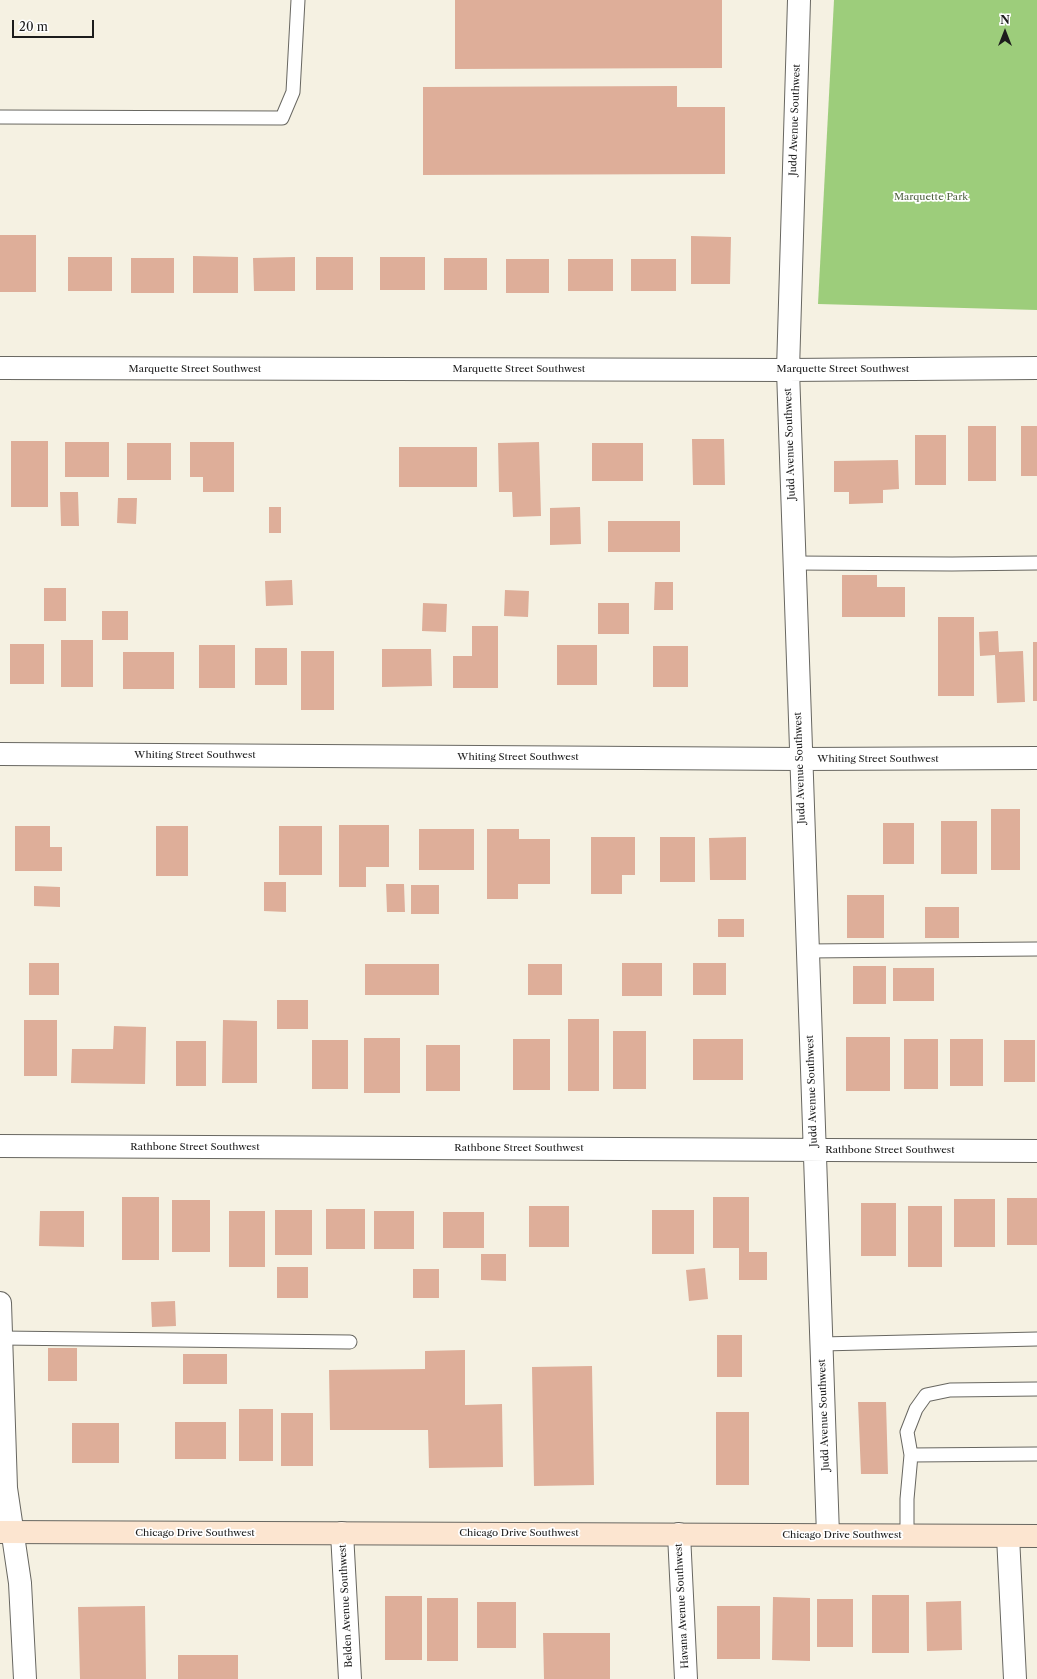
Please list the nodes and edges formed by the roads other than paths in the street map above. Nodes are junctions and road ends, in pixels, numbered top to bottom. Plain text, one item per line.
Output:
1 (298, 0) edge
2 (799, 0) edge
3 (0, 117) edge
4 (0, 368) edge
5 (1037, 368) edge
6 (788, 370) junction
7 (794, 563) junction
8 (1037, 563) edge
9 (0, 754) edge
10 (1037, 758) edge
11 (800, 759) junction
12 (1037, 949) edge
13 (807, 951) junction
14 (0, 1146) edge
15 (814, 1150) junction
16 (1037, 1151) edge
17 (0, 1303) edge
18 (1, 1338) junction
19 (1037, 1339) edge
20 (350, 1342) dead end
21 (821, 1344) junction
22 (1037, 1389) edge
23 (911, 1454) junction
24 (1037, 1454) edge
25 (6, 1532) edge
26 (342, 1533) junction
27 (679, 1534) junction
28 (828, 1535) junction
29 (907, 1535) junction
30 (1008, 1536) junction
31 (1037, 1536) edge
32 (25, 1679) edge
33 (350, 1679) edge
34 (686, 1679) edge
35 (1015, 1679) edge

1 - 3 lane
2 - 6 street, Judd Avenue Southwest
4 - 6 street, Marquette Street Southwest
5 - 6 street, Marquette Street Southwest
6 - 7 street, Judd Avenue Southwest
7 - 8 lane
7 - 11 street, Judd Avenue Southwest
9 - 11 street, Whiting Street Southwest
10 - 11 street, Whiting Street Southwest
11 - 13 street, Judd Avenue Southwest
12 - 13 lane
13 - 15 street, Judd Avenue Southwest
14 - 15 street, Rathbone Street Southwest
15 - 16 street, Rathbone Street Southwest
15 - 21 street, Judd Avenue Southwest
17 - 18 street
18 - 20 lane
18 - 25 street
19 - 21 lane
21 - 28 street, Judd Avenue Southwest
22 - 23 lane
23 - 24 lane
23 - 29 lane
25 - 26 main road, Chicago Drive Southwest
25 - 32 street
26 - 27 main road, Chicago Drive Southwest
26 - 33 street, Belden Avenue Southwest
27 - 28 main road, Chicago Drive Southwest
27 - 34 street, Havana Avenue Southwest
28 - 29 main road, Chicago Drive Southwest
29 - 30 main road, Chicago Drive Southwest
30 - 31 main road, Chicago Drive Southwest
30 - 35 street

